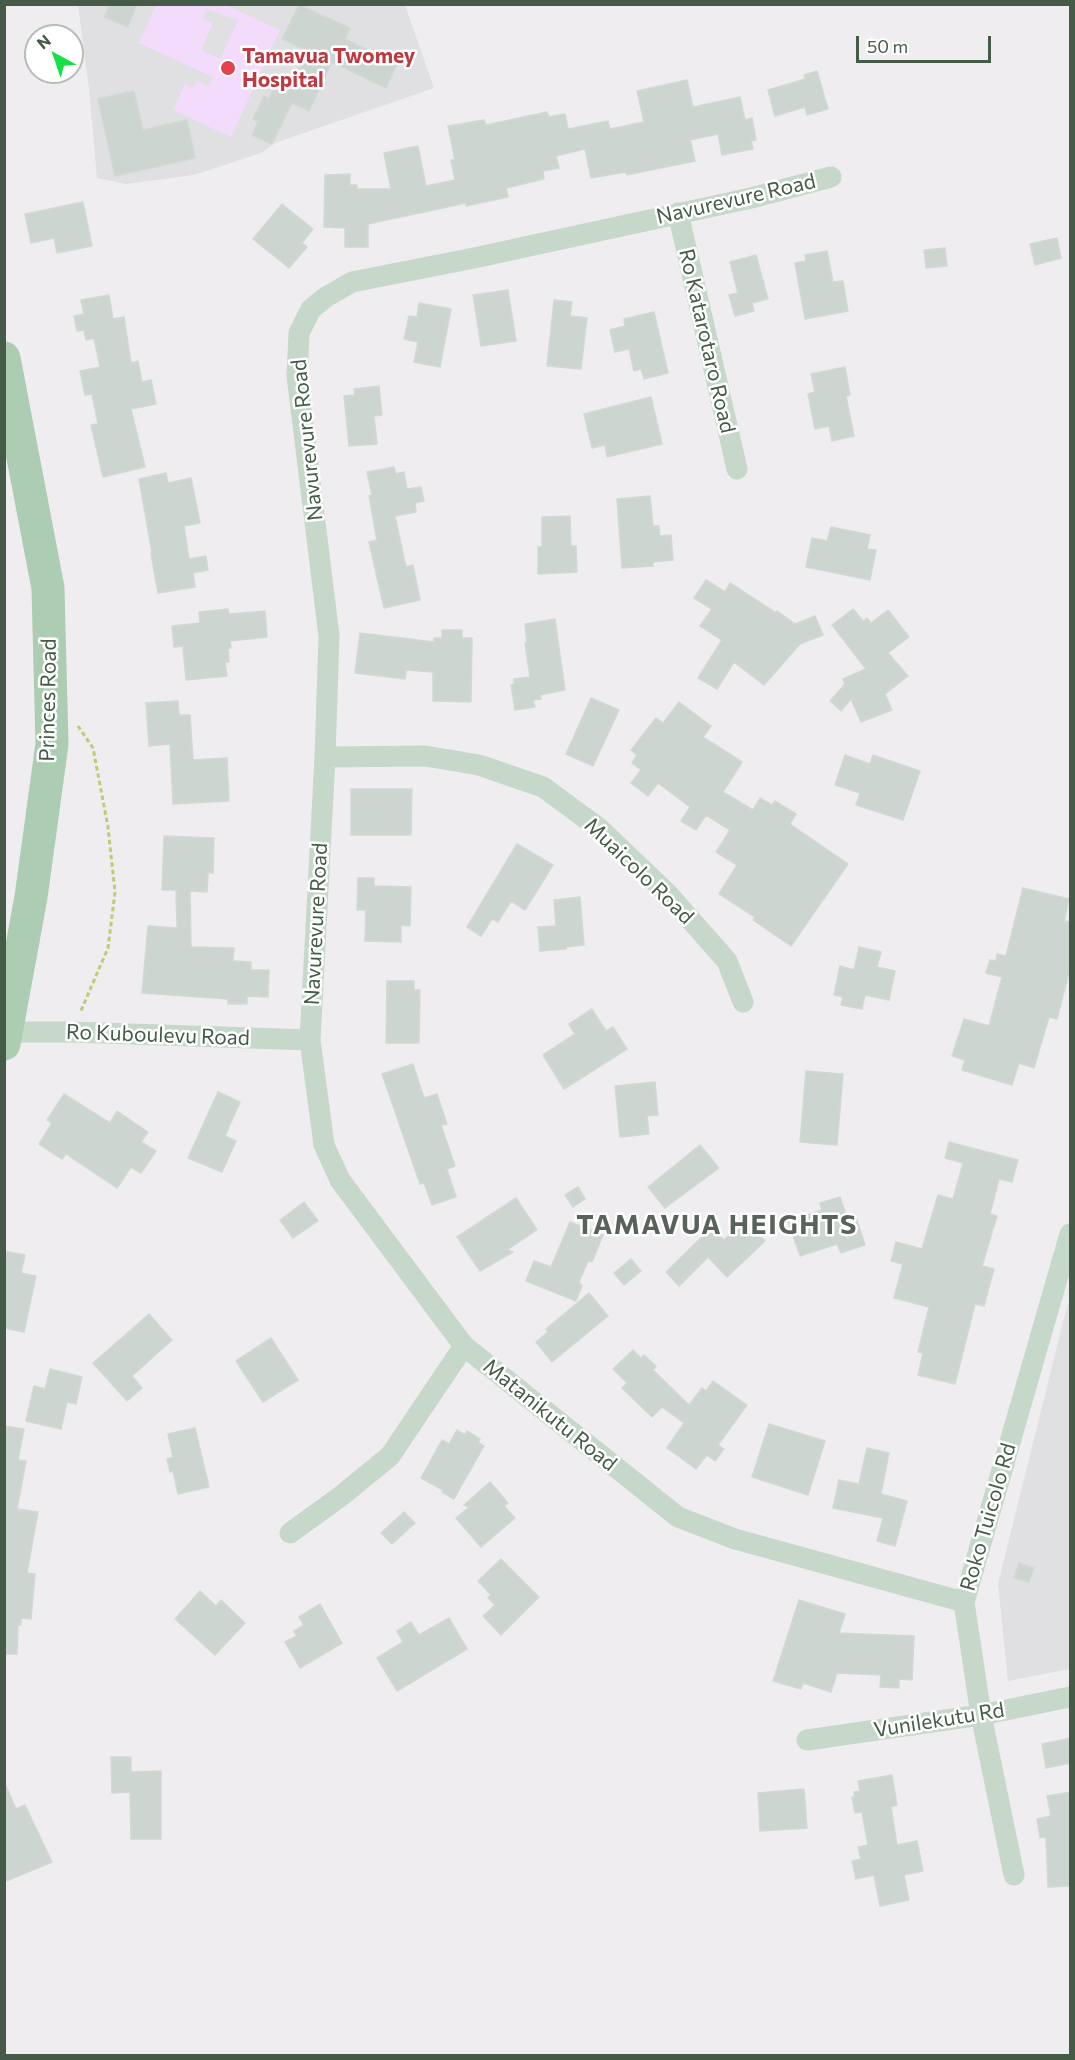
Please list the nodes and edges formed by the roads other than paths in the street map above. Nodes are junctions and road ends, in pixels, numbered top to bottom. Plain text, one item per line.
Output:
1 (831, 177) dead end
2 (678, 213) junction
3 (4, 358) edge
4 (736, 469) dead end
5 (326, 757) junction
6 (743, 1002) dead end
7 (6, 1038) edge
8 (310, 1040) junction
9 (1071, 1234) edge
10 (464, 1346) junction
11 (290, 1533) dead end
12 (964, 1602) junction
13 (1071, 1697) edge
14 (981, 1715) junction
15 (807, 1740) dead end
16 (1014, 1875) dead end

1 - 2 street, Navurevure Road
2 - 4 street, Ro Katarotaro Road
2 - 5 street, Navurevure Road
3 - 7 main road, Princes Road
5 - 6 street, Muaicolo Road
5 - 8 street, Navurevure Road
7 - 8 street, Ro Kuboulevu Road
8 - 10 street, Matanikutu Road
9 - 12 street, Roko Tuicolo Rd
10 - 11 street
10 - 12 street, Matanikutu Road
12 - 14 street, Roko Tuicolo Rd
13 - 14 street, Vunilekutu Rd
14 - 15 street, Vunilekutu Rd
14 - 16 street, Roko Tuicolo Rd

